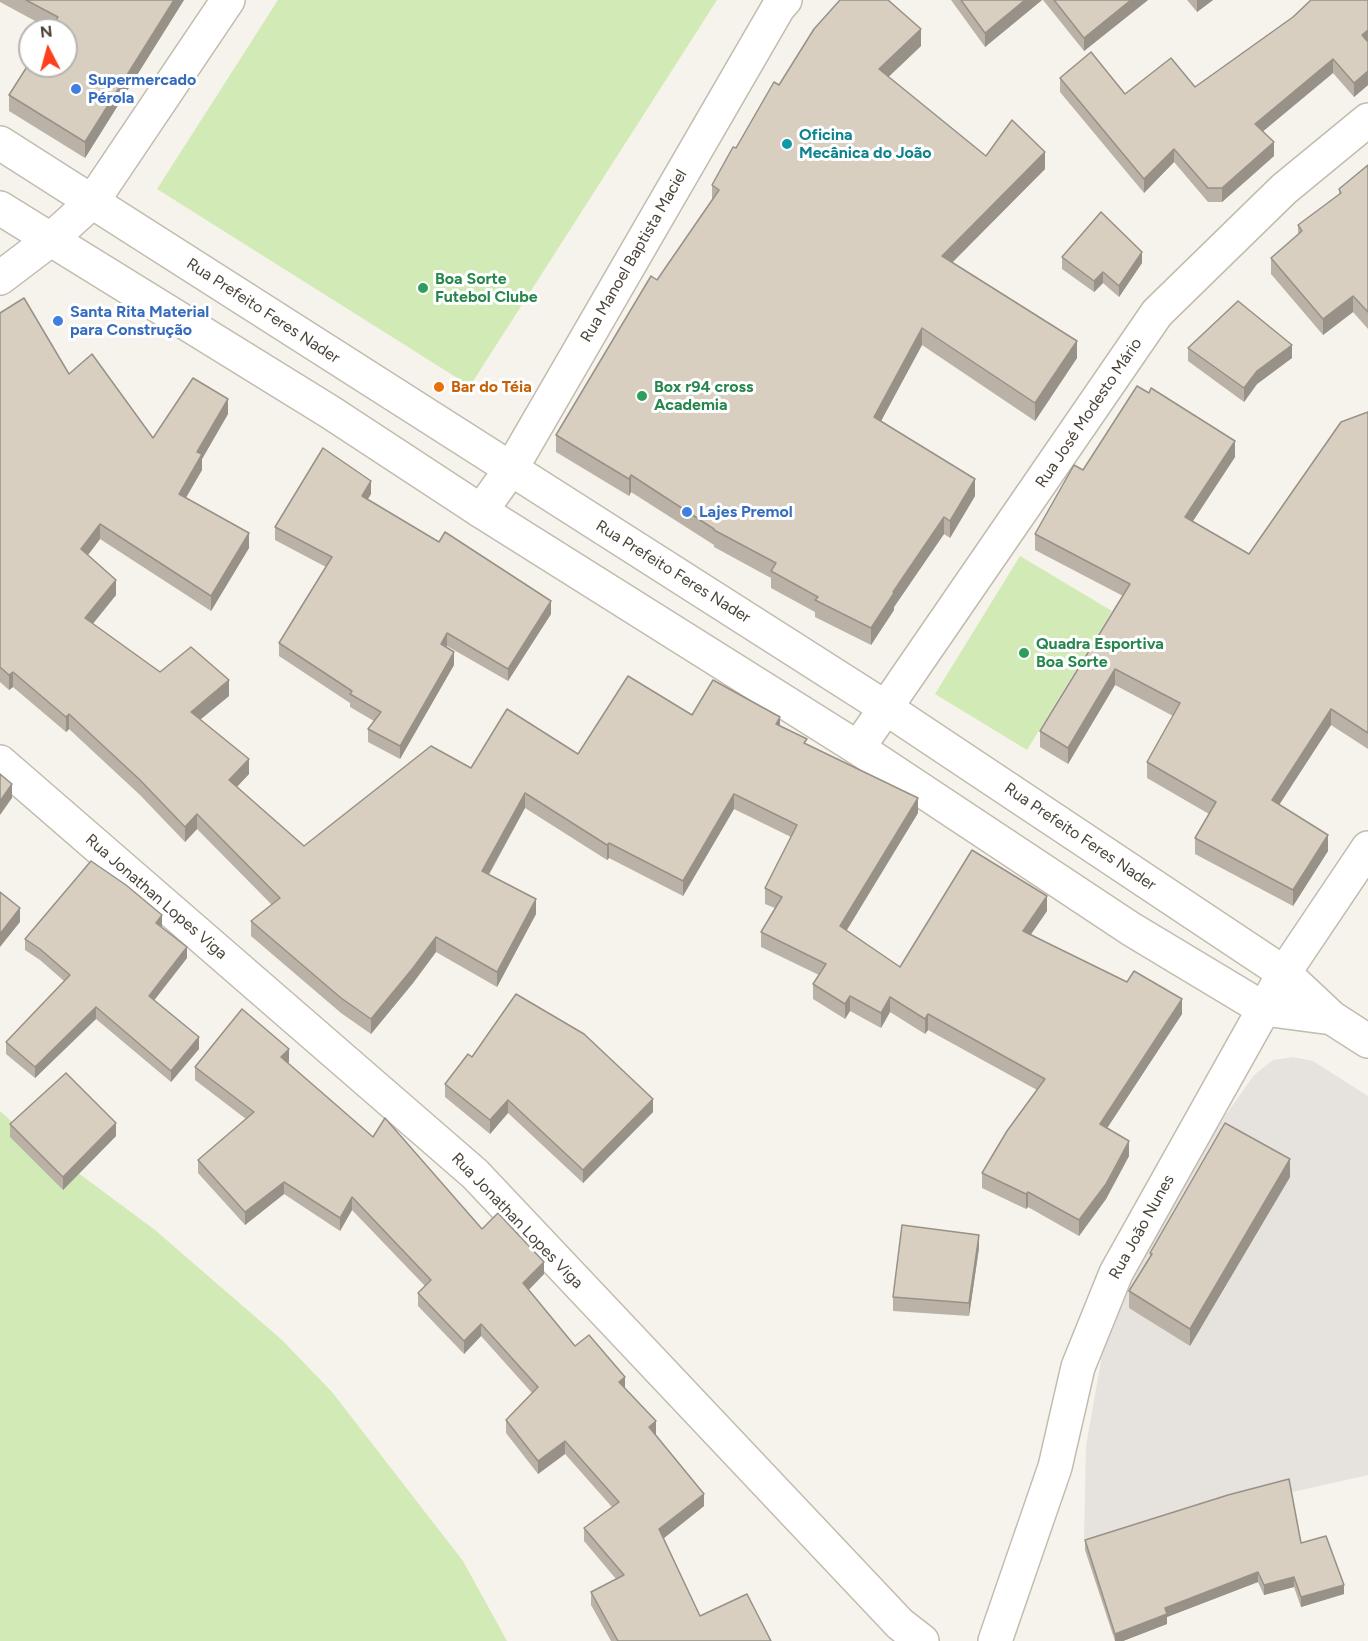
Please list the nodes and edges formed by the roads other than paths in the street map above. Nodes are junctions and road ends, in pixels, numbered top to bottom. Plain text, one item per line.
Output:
1 (228, 0) edge
2 (785, 0) edge
3 (1368, 120) edge
4 (0, 143) edge
5 (92, 201) junction
6 (0, 208) edge
7 (50, 240) junction
8 (0, 278) edge
9 (511, 469) junction
10 (481, 511) junction
11 (886, 708) junction
12 (858, 748) junction
13 (0, 762) edge
14 (1368, 848) edge
15 (1284, 973) junction
16 (1264, 1009) junction
17 (1332, 1018) junction
18 (1368, 1041) edge
19 (922, 1641) edge
20 (995, 1641) edge

1 - 5 street
2 - 9 street, Rua Manoel Baptista Maciel
3 - 11 street, Rua José Modesto Mário
4 - 5 street, Rua Prefeito Feres Nader
5 - 7 street
5 - 9 street, Rua Prefeito Feres Nader
6 - 7 street, Rua Prefeito Feres Nader
7 - 8 street
7 - 10 street, Rua Prefeito Feres Nader
9 - 10 street, Rua Manoel Baptista Maciel
9 - 11 street, Rua Prefeito Feres Nader
10 - 12 street, Rua Prefeito Feres Nader
11 - 12 street, Rua José Modesto Mário
11 - 15 street, Rua Prefeito Feres Nader
12 - 16 street, Rua Prefeito Feres Nader
13 - 19 street, Rua Jonathan Lopes Viga
14 - 15 street, Rua João Nunes
15 - 16 street, Rua João Nunes
15 - 17 street, Rua Prefeito Feres Nader
16 - 17 street, Rua Prefeito Feres Nader
16 - 20 street, Rua João Nunes
17 - 18 street, Rua Prefeito Feres Nader

